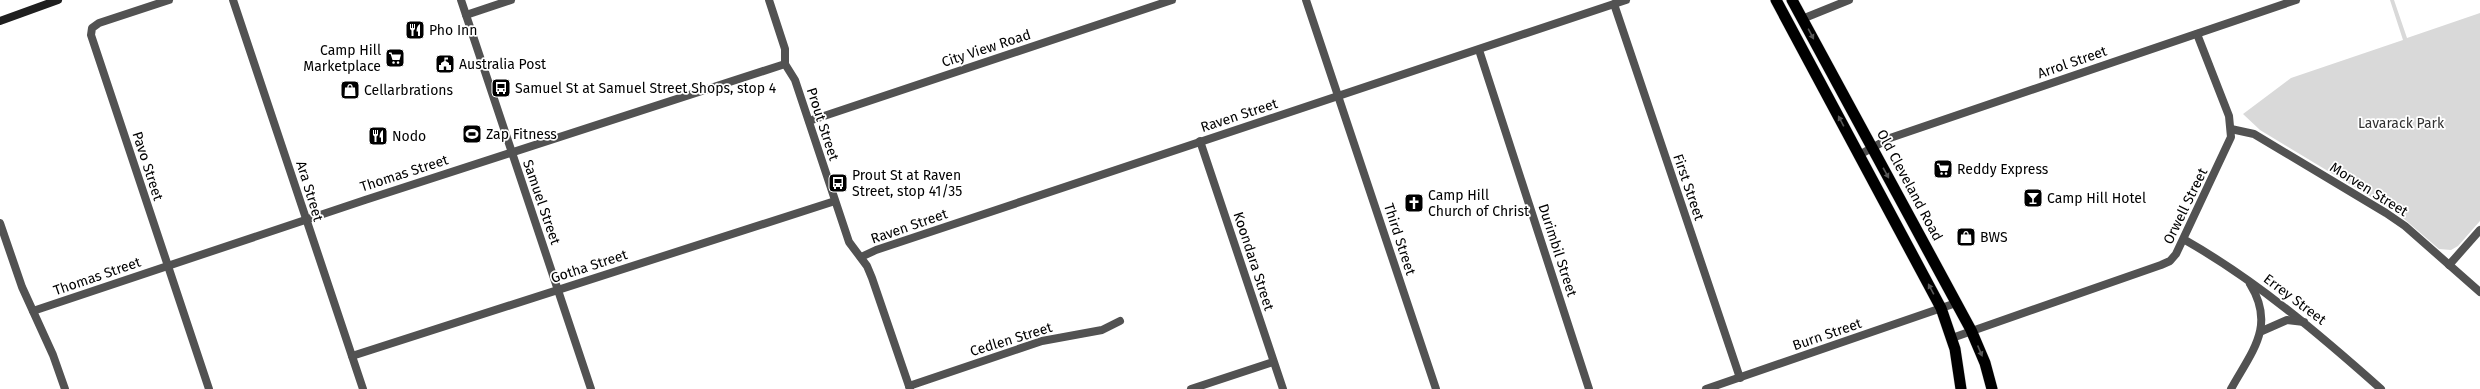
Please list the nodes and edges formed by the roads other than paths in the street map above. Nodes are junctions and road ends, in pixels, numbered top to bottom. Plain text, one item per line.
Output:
1 (58, 0) edge
2 (169, 0) edge
3 (233, 0) edge
4 (461, 0) edge
5 (511, 0) edge
6 (769, 0) edge
7 (1172, 0) edge
8 (1306, 0) edge
9 (1626, 0) edge
10 (1776, 0) edge
11 (1792, 0) edge
12 (1849, 0) edge
13 (2296, 0) edge
14 (1614, 4) junction
15 (466, 15) junction
16 (1802, 19) junction
17 (0, 21) edge
18 (2197, 34) junction
19 (1479, 50) junction
20 (785, 64) junction
21 (1338, 96) junction
22 (809, 121) junction
23 (2230, 129) junction
24 (1200, 141) junction
25 (1872, 148) junction
26 (512, 152) junction
27 (1860, 155) junction
28 (835, 201) junction
29 (306, 220) junction
30 (0, 223) edge
31 (2480, 230) edge
32 (2185, 240) junction
33 (861, 257) junction
34 (2450, 265) junction
35 (167, 266) junction
36 (2248, 280) junction
37 (558, 290) junction
38 (2480, 292) edge
39 (1956, 303) junction
40 (1941, 308) junction
41 (33, 311) junction
42 (1120, 321) dead end
43 (2305, 322) junction
44 (1971, 330) junction
45 (2262, 332) junction
46 (1952, 338) junction
47 (352, 356) junction
48 (1273, 362) junction
49 (1740, 378) junction
50 (909, 387) edge
51 (64, 389) edge
52 (208, 389) edge
53 (363, 389) edge
54 (591, 389) edge
55 (1192, 389) edge
56 (1283, 389) edge
57 (1436, 389) edge
58 (1589, 389) edge
59 (1706, 389) edge
60 (1961, 389) edge
61 (1992, 389) edge
62 (2231, 389) edge
63 (2381, 389) edge

1 - 17 main road
2 - 35 street, Pavo Street
3 - 29 street, Ara Street
4 - 15 street, Samuel Street
5 - 15 street
6 - 20 street, Prout Street
7 - 22 street, City View Road
8 - 21 street, Third Street
9 - 14 street, Raven Street
27 -> 10 highway
11 - 16 highway, Old Cleveland Road
12 - 16 street
13 - 18 street, Arrol Street
14 - 19 street, Raven Street
14 - 49 street, First Street
15 - 26 street, Samuel Street
16 -> 25 highway, Old Cleveland Road
18 - 23 street, Orwell Street
18 - 25 street, Arrol Street
19 - 21 street, Raven Street
19 - 58 street, Durimbil Street
20 - 22 street, Prout Street
20 - 26 street, Thomas Street
21 - 24 street, Raven Street
21 - 57 street, Third Street
22 - 28 street, Prout Street
23 - 32 street, Orwell Street
23 - 34 street, Morven Street
24 - 33 street, Raven Street
24 - 48 street, Koondara Street
25 - 27 street, Arrol Street
25 -> 39 highway, Old Cleveland Road
26 - 29 street, Thomas Street
26 - 37 street, Samuel Street
40 -> 27 highway
28 - 33 street, Prout Street
28 - 37 street, Gotha Street
29 - 35 street, Thomas Street
29 - 47 street, Ara Street
30 - 41 street
31 - 34 street
32 - 36 street, Errey Street
32 - 44 street, Orwell Street
33 - 50 street, Prout Street
34 - 38 street, Morven Street
35 - 41 street, Thomas Street
35 - 52 street, Pavo Street
36 - 43 street, Errey Street
36 - 45 street
37 - 47 street, Gotha Street
37 - 54 street, Samuel Street
39 - 40 street, Burn Street
39 - 44 highway, Old Cleveland Road
40 - 46 highway
40 - 49 street, Burn Street
41 - 51 street
42 - 50 street, Cedlen Street
43 - 45 street
43 - 63 street, Errey Street
44 - 46 street, Orwell Street
44 -> 61 highway, Old Cleveland Road
45 - 62 street
46 - 60 highway
47 - 53 street, Ara Street
48 - 55 street
48 - 56 street, Koondara Street
49 - 59 street, Burn Street

